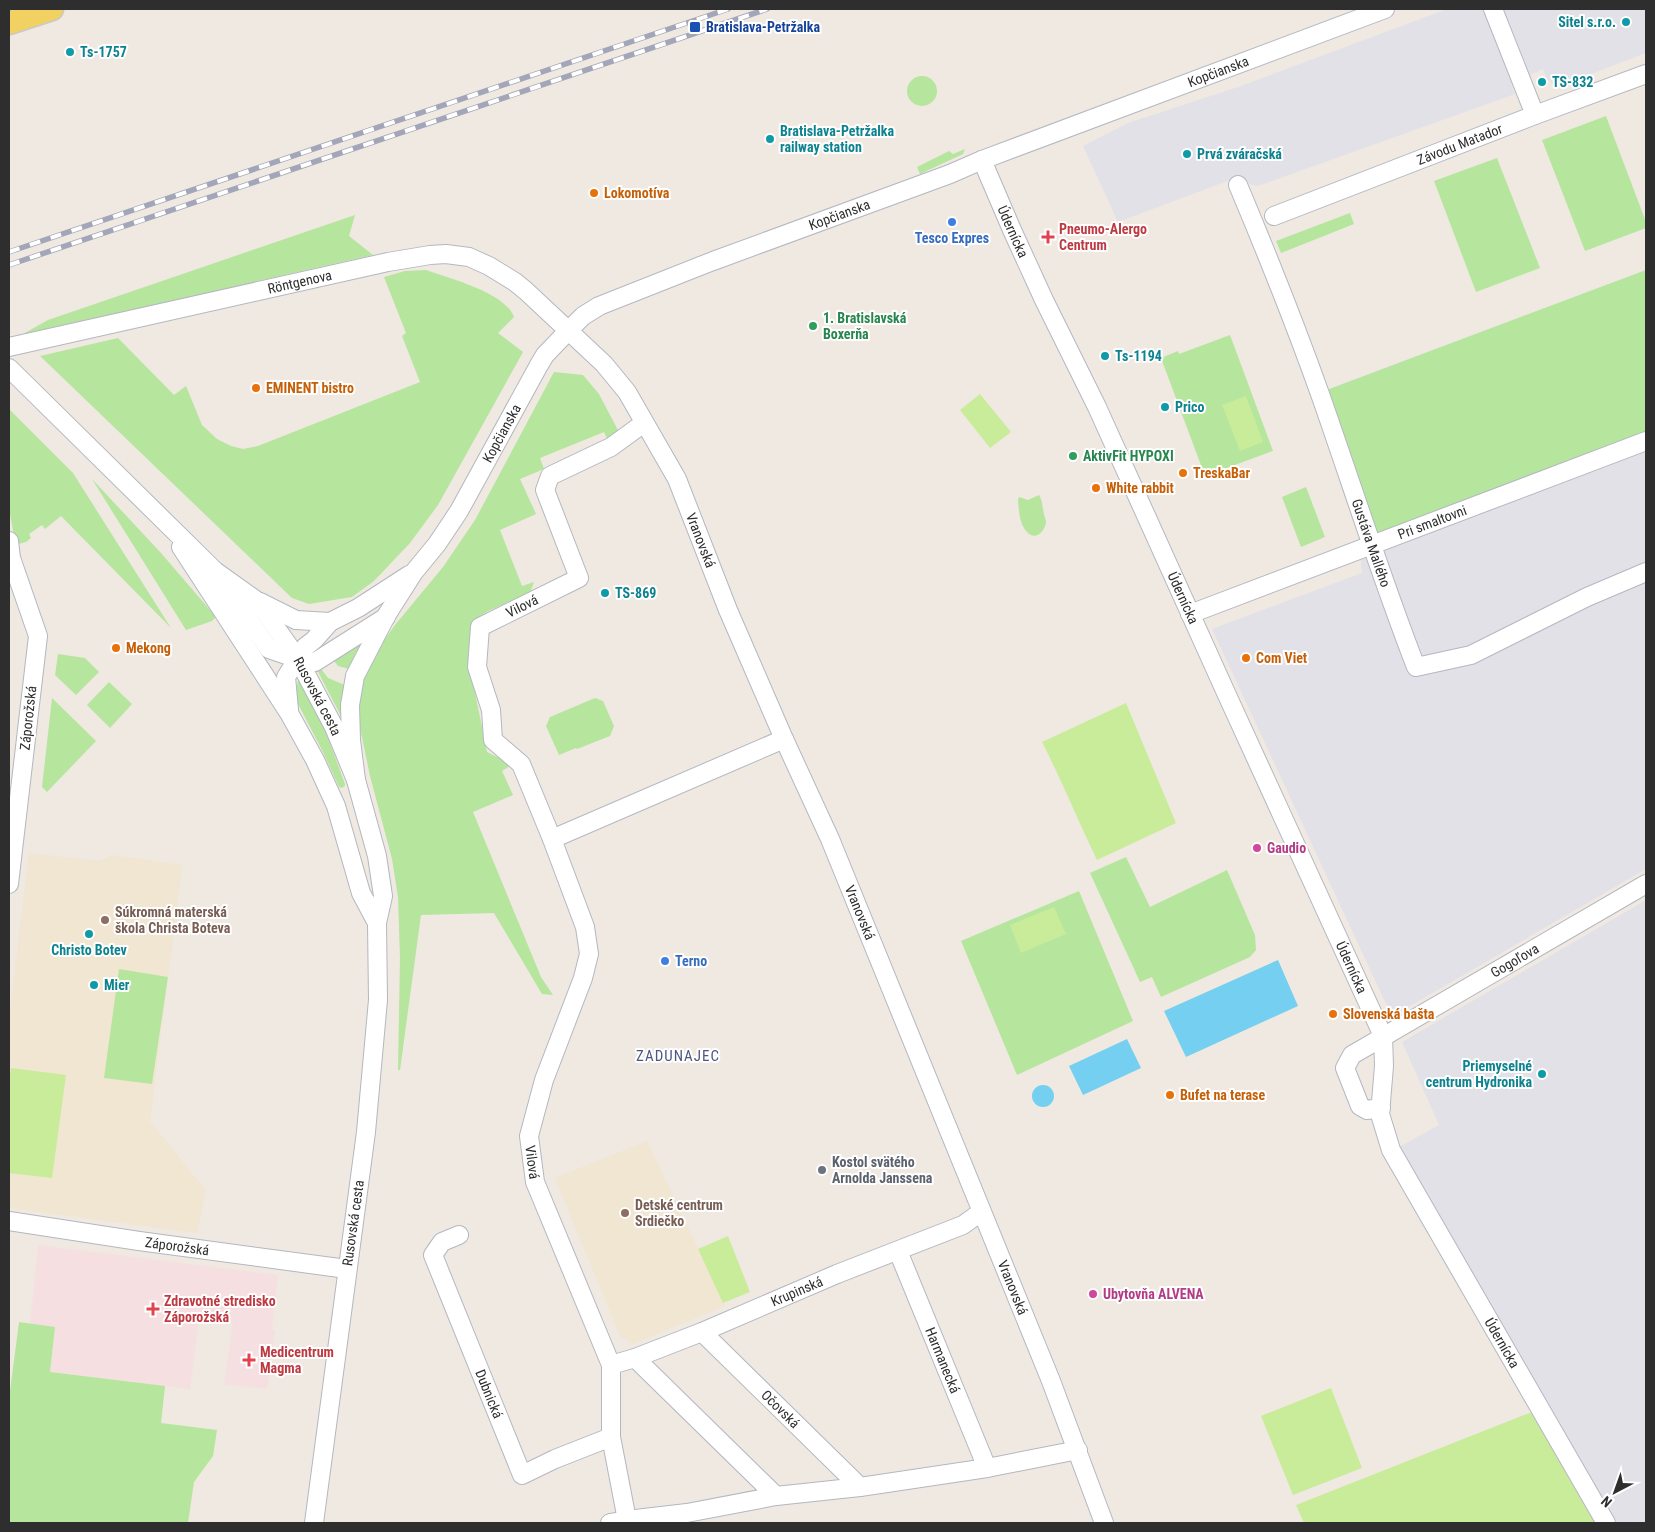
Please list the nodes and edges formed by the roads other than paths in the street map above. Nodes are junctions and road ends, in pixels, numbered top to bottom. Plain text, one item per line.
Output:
1 (52, 9) edge
2 (1385, 9) edge
3 (1493, 9) edge
4 (9, 23) edge
5 (1646, 74) edge
6 (1535, 115) junction
7 (982, 160) junction
8 (1238, 185) dead end
9 (1274, 216) dead end
10 (568, 331) junction
11 (9, 347) edge
12 (9, 368) edge
13 (644, 422) junction
14 (1646, 441) edge
15 (162, 518) junction
16 (1371, 545) junction
17 (10, 553) edge
18 (215, 571) junction
19 (414, 572) junction
20 (1646, 572) edge
21 (257, 601) junction
22 (1190, 614) junction
23 (386, 616) junction
24 (330, 622) junction
25 (298, 659) junction
26 (289, 713) junction
27 (784, 739) junction
28 (356, 780) junction
29 (552, 839) junction
30 (9, 884) edge
31 (1646, 884) edge
32 (377, 923) junction
33 (1383, 1036) junction
34 (1381, 1108) junction
35 (981, 1212) junction
36 (9, 1221) edge
37 (459, 1235) dead end
38 (898, 1251) junction
39 (347, 1269) junction
40 (702, 1332) junction
41 (635, 1358) junction
42 (611, 1365) junction
43 (611, 1437) junction
44 (1078, 1450) junction
45 (988, 1468) junction
46 (860, 1487) junction
47 (776, 1496) junction
48 (627, 1520) junction
49 (314, 1523) edge
50 (610, 1523) edge
51 (1104, 1523) edge
52 (1606, 1523) edge

1 - 4 main road
2 - 7 street, Kopčianska
3 - 6 street
5 - 6 street, Závodu Matador
6 - 9 street, Závodu Matador
7 - 10 street, Kopčianska
7 - 22 street, Údernícka
8 - 16 street, Gustáva Mallého
10 - 11 street, Röntgenova
10 - 13 street, Vranovská
10 - 19 street, Kopčianska
12 - 15 street, Rusovská cesta
13 - 27 street, Vranovská
13 - 29 street, Vilová
14 - 16 street, Pri smaltovni
15 - 18 street, Rusovská cesta
15 - 26 street, Rusovská cesta
16 - 20 street, Gustáva Mallého
16 - 22 street, Pri smaltovni
17 - 30 street, Záporožská
18 - 21 street, Rusovská cesta
18 - 25 street
19 - 23 street, Kopčianska
19 - 24 street, Kopčianska
21 - 24 street, Kopčianska
21 - 25 street, Rusovská cesta
22 - 33 street, Údernícka
23 - 25 street, Kopčianska
23 - 28 street, Kopčianska
24 - 25 street, Kopčianska
25 - 26 street
25 - 28 street, Rusovská cesta
26 - 32 street, Rusovská cesta
27 - 29 street
27 - 35 street, Vranovská
28 - 32 street, Rusovská cesta
29 - 42 street, Vilová
31 - 33 street, Gogoľova
32 - 39 street, Rusovská cesta
33 - 34 street, Údernícka
33 - 34 street
34 - 52 street, Údernícka
35 - 38 street, Krupinská
35 - 44 street, Vranovská
36 - 39 street, Záporožská
37 - 43 street, Dubnická
38 - 40 street, Krupinská
38 - 45 street, Harmanecká
39 - 49 street, Rusovská cesta
40 - 41 street, Krupinská
40 - 46 street, Očovská
41 - 42 street, Krupinská
41 - 47 street
42 - 43 street, Vilová
43 - 48 street, Vilová
44 - 45 street
44 - 51 street, Vranovská
45 - 46 street
46 - 47 street
47 - 48 street
48 - 50 street

